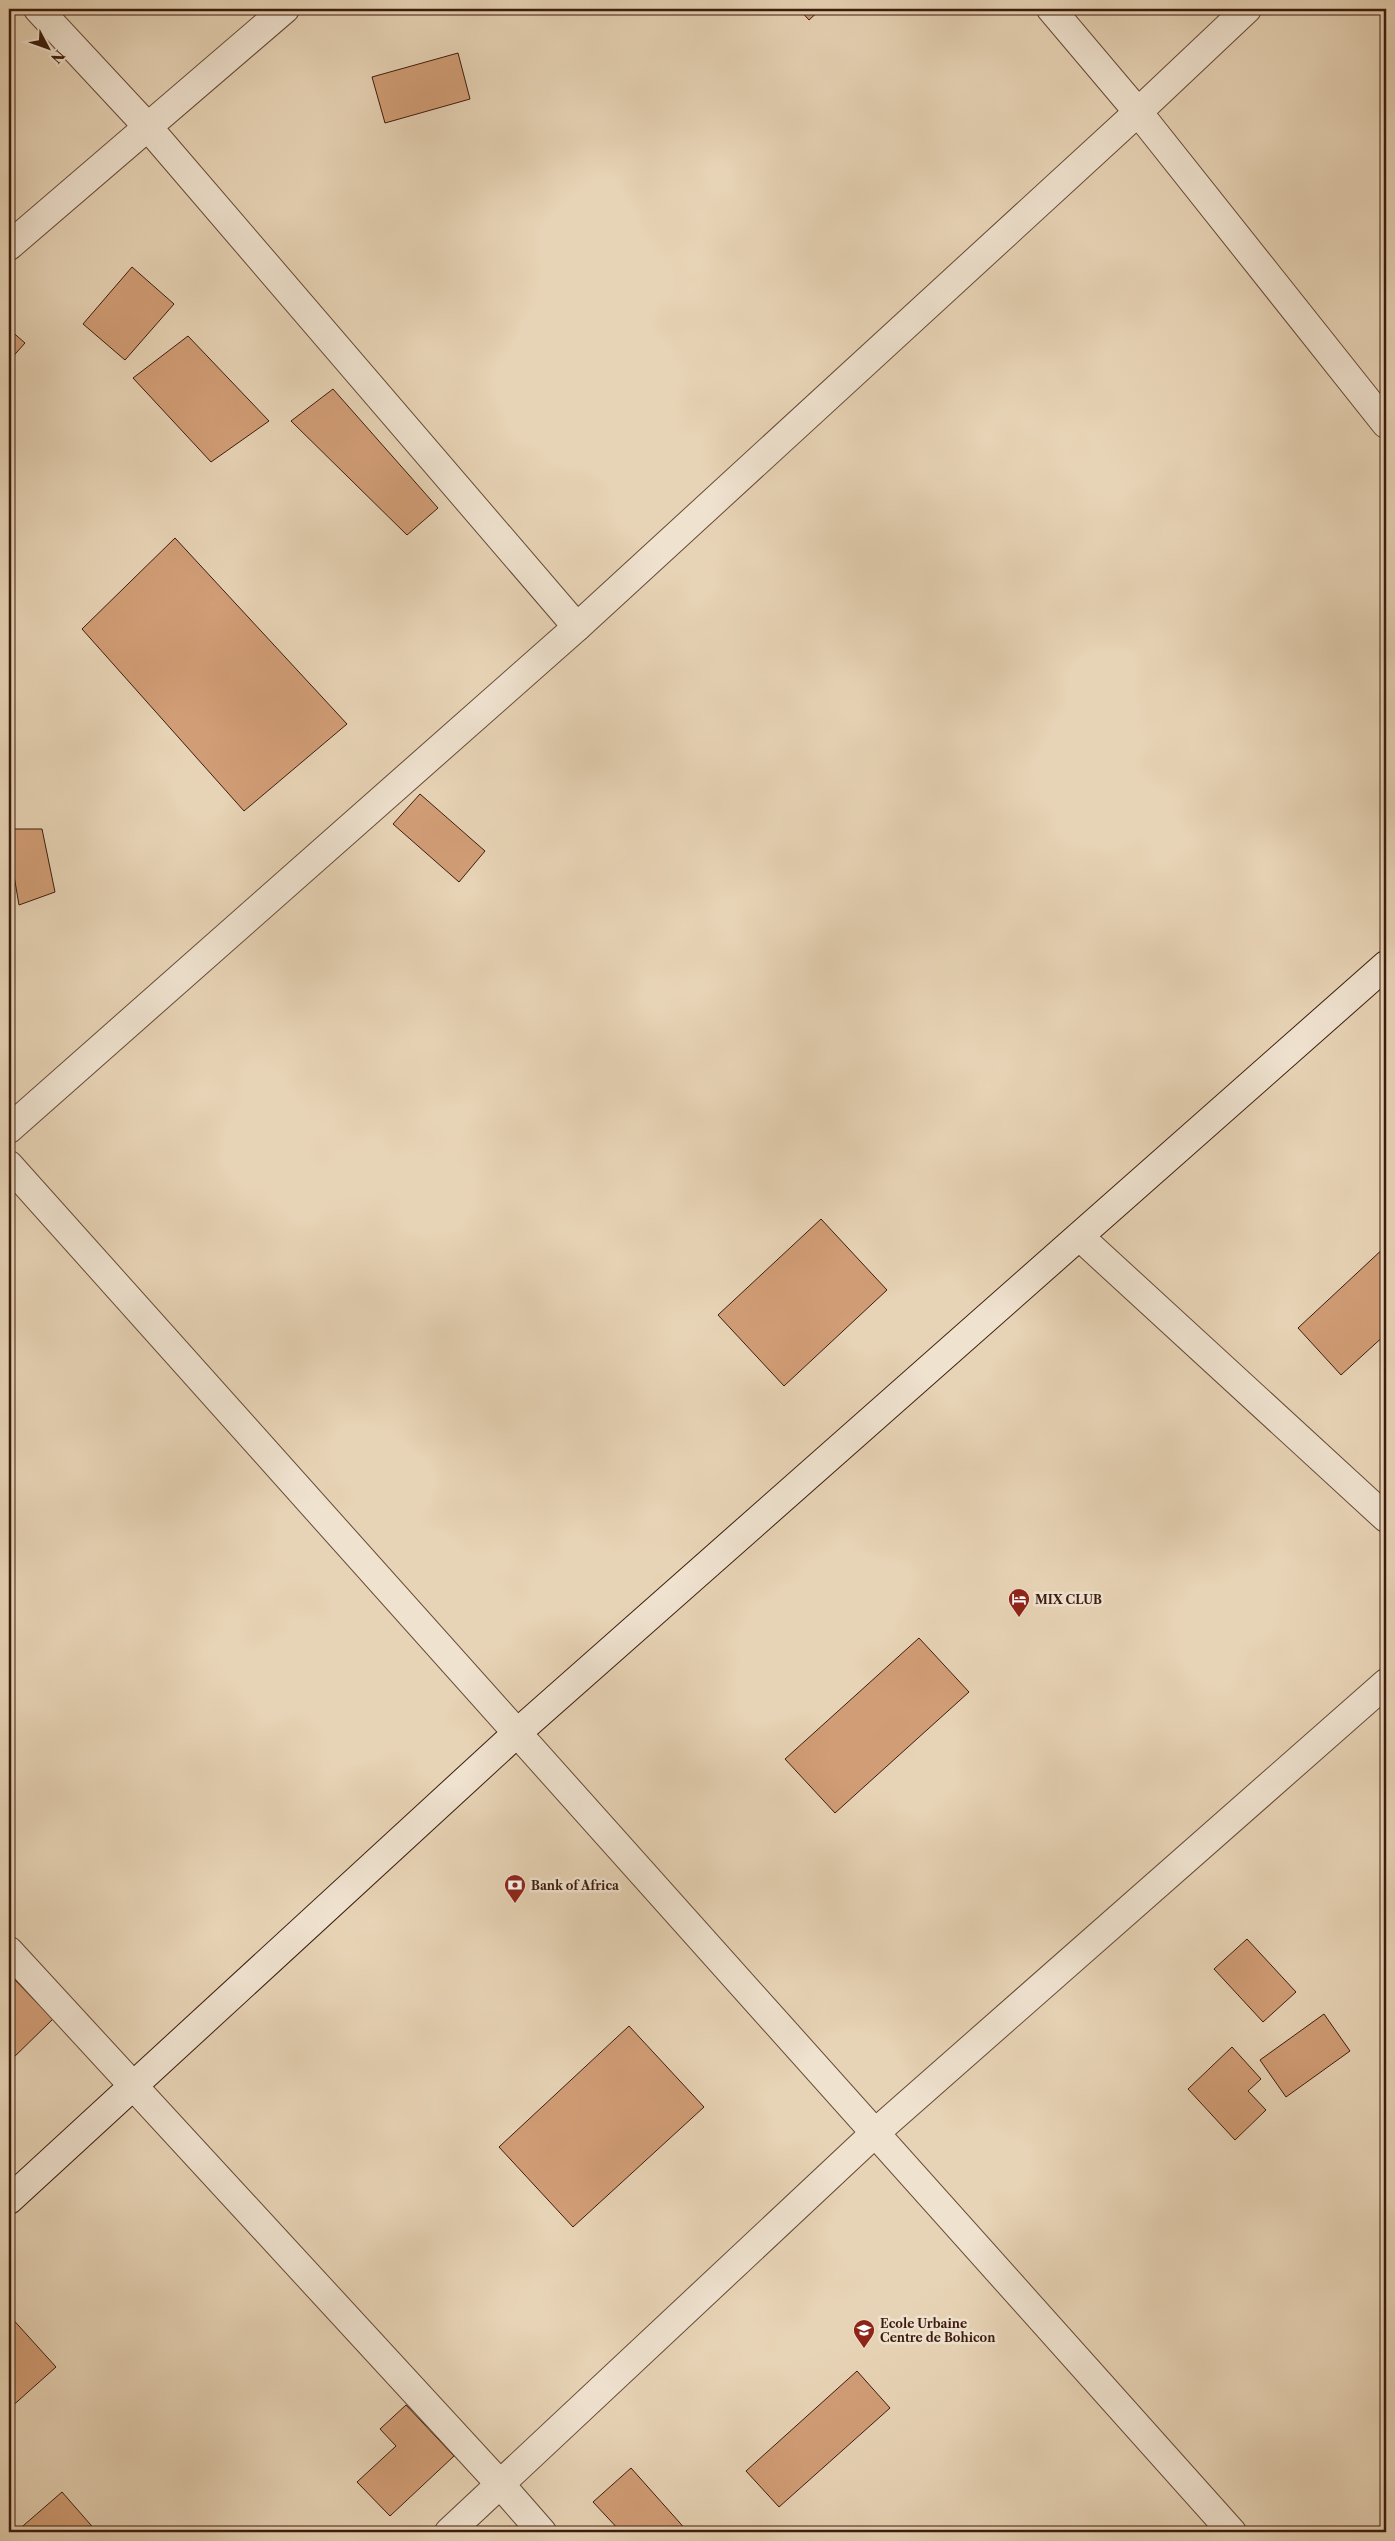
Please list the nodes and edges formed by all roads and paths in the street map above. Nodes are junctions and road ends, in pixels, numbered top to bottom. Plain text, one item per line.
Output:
1 (38, 9) edge
2 (285, 9) edge
3 (1051, 9) edge
4 (1248, 9) edge
5 (1138, 112) junction
6 (147, 126) junction
7 (9, 246) edge
8 (1386, 424) edge
9 (577, 627) junction
10 (1386, 965) edge
11 (9, 1129) edge
12 (9, 1165) edge
13 (1080, 1237) junction
14 (1386, 1518) edge
15 (1386, 1683) edge
16 (517, 1734) junction
17 (9, 1951) edge
18 (133, 2087) junction
19 (875, 2133) junction
20 (9, 2200) edge
21 (500, 2484) junction
22 (450, 2532) edge
23 (542, 2532) edge
24 (1232, 2532) edge

1 - 6 street
2 - 6 street
3 - 5 street
4 - 5 street
5 - 8 street
5 - 9 street
6 - 7 street
6 - 9 street
9 - 11 street
10 - 13 street
12 - 16 street
13 - 14 street
13 - 16 street
15 - 19 street
16 - 18 street
16 - 19 street
17 - 18 street
18 - 20 street
18 - 21 street
19 - 21 street
19 - 24 street
21 - 22 street
21 - 23 street

